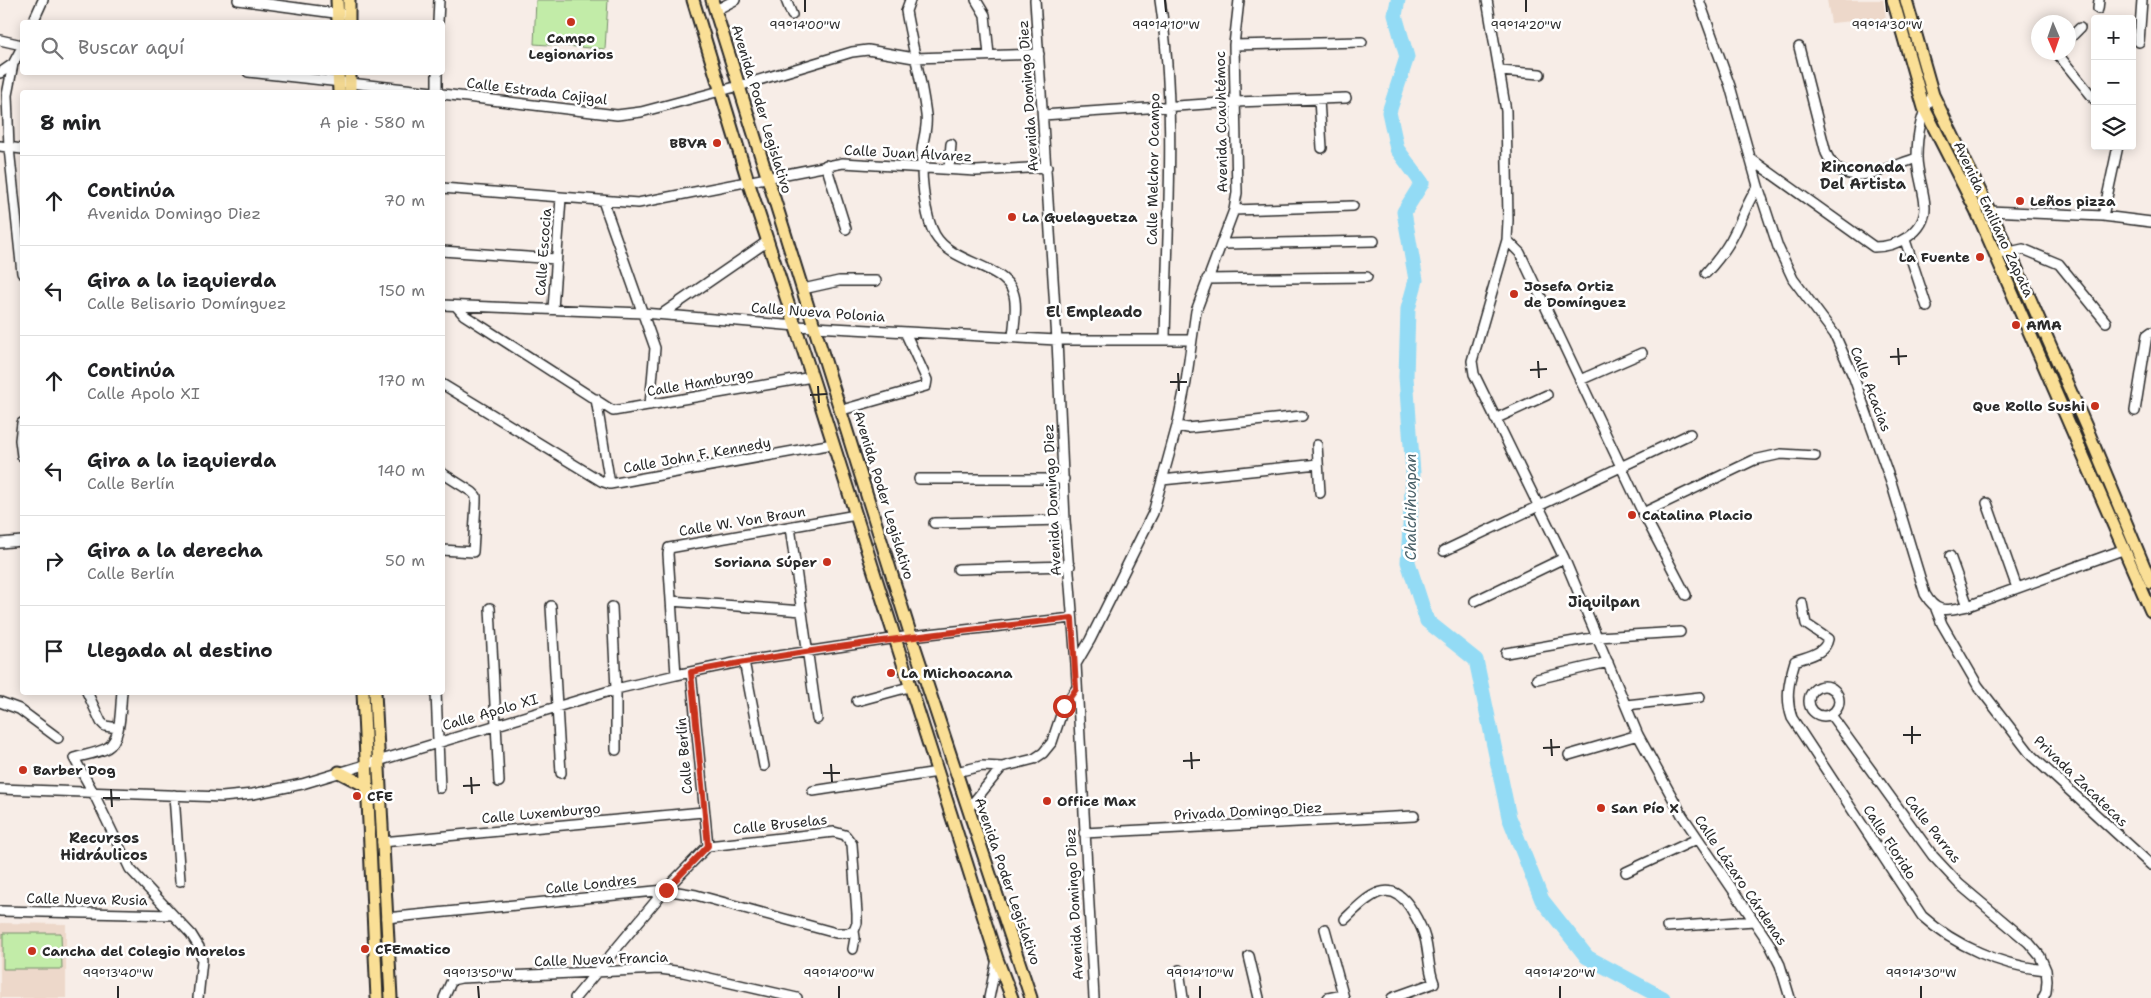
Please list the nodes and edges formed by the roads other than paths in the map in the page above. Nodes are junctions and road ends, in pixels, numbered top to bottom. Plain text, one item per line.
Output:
1 (43, 0) edge
2 (238, 0) edge
3 (338, 0) edge
4 (349, 0) edge
5 (439, 0) edge
6 (693, 0) edge
7 (735, 0) edge
8 (786, 0) edge
9 (910, 0) edge
10 (976, 0) edge
11 (1035, 0) edge
12 (1160, 0) edge
13 (1239, 0) edge
14 (1487, 0) edge
15 (1698, 0) edge
16 (1893, 0) edge
17 (1906, 0) edge
18 (2142, 0) edge
19 (714, 5) edge
20 (792, 15) dead end
21 (344, 18) edge
22 (34, 20) edge
23 (438, 20) edge
24 (2080, 28) dead end
25 (2076, 32) edge
26 (0, 40) edge
27 (1362, 42) dead end
28 (2139, 42) dead end
29 (20, 45) edge
30 (1234, 45) junction
31 (1799, 47) dead end
32 (20, 50) edge
33 (1039, 54) junction
34 (989, 55) junction
35 (914, 58) junction
36 (2062, 60) edge
37 (13, 64) junction
38 (1500, 71) junction
39 (0, 73) edge
40 (1540, 74) dead end
41 (270, 75) edge
42 (437, 75) edge
43 (343, 85) edge
44 (739, 86) junction
45 (409, 90) edge
46 (435, 90) edge
47 (720, 91) junction
48 (3, 94) edge
49 (445, 94) edge
50 (1933, 95) junction
51 (2091, 95) edge
52 (1346, 98) dead end
53 (1319, 99) junction
54 (1236, 102) junction
55 (1169, 106) junction
56 (1924, 108) junction
57 (1043, 115) junction
58 (951, 144) dead end
59 (4, 147) edge
60 (1322, 148) dead end
61 (20, 149) edge
62 (2117, 150) edge
63 (1917, 158) junction
64 (1751, 159) junction
65 (826, 165) junction
66 (923, 167) junction
67 (1047, 167) junction
68 (949, 168) junction
69 (767, 177) junction
70 (748, 181) junction
71 (1758, 186) junction
72 (445, 188) edge
73 (560, 198) junction
74 (603, 201) junction
75 (1353, 206) dead end
76 (1234, 210) junction
77 (1989, 211) junction
78 (2103, 216) junction
79 (2151, 222) edge
80 (846, 229) dead end
81 (1506, 240) junction
82 (1905, 240) junction
83 (768, 241) junction
84 (1374, 241) dead end
85 (1223, 244) junction
86 (445, 251) edge
87 (2009, 251) junction
88 (1996, 255) junction
89 (20, 259) edge
90 (556, 259) junction
91 (1706, 273) dead end
92 (1367, 277) dead end
93 (1207, 279) junction
94 (876, 281) dead end
95 (803, 289) junction
96 (445, 306) edge
97 (456, 306) junction
98 (553, 308) junction
99 (1926, 308) dead end
100 (643, 313) junction
101 (662, 314) junction
102 (2106, 322) dead end
103 (796, 326) junction
104 (815, 327) junction
105 (905, 332) junction
106 (2151, 332) edge
107 (1013, 337) junction
108 (1057, 340) junction
109 (1165, 340) junction
110 (1192, 340) junction
111 (1642, 353) dead end
112 (812, 377) junction
113 (1580, 380) junction
114 (445, 386) edge
115 (1547, 395) dead end
116 (596, 399) junction
117 (650, 405) junction
118 (2078, 409) junction
119 (842, 410) junction
120 (2135, 411) dead end
121 (2066, 414) junction
122 (1302, 416) dead end
123 (1495, 419) junction
124 (1177, 426) junction
125 (1690, 434) dead end
126 (833, 444) junction
127 (1317, 445) dead end
128 (1815, 456) dead end
129 (1318, 464) junction
130 (1623, 467) junction
131 (445, 475) edge
132 (920, 479) dead end
133 (1064, 480) junction
134 (1162, 480) junction
135 (610, 484) junction
136 (1320, 493) dead end
137 (1987, 503) dead end
138 (1538, 507) junction
139 (1643, 513) junction
140 (856, 515) junction
141 (1065, 520) junction
142 (934, 523) dead end
143 (790, 527) junction
144 (20, 541) edge
145 (0, 543) edge
146 (2125, 549) junction
147 (445, 550) edge
148 (1444, 551) dead end
149 (1950, 556) dead end
150 (1564, 558) junction
151 (1070, 566) junction
152 (958, 569) dead end
153 (2151, 583) edge
154 (2018, 588) junction
155 (1686, 595) dead end
156 (671, 601) junction
157 (1475, 601) dead end
158 (1802, 603) dead end
159 (551, 606) dead end
160 (1968, 606) junction
161 (612, 607) dead end
162 (490, 608) dead end
163 (1936, 609) junction
164 (802, 611) junction
165 (2151, 612) edge
166 (1072, 618) junction
167 (1680, 632) dead end
168 (912, 636) junction
169 (1598, 637) junction
170 (895, 639) junction
171 (808, 651) junction
172 (1506, 653) dead end
173 (744, 661) junction
174 (1608, 662) junction
175 (1076, 664) junction
176 (691, 672) junction
177 (676, 675) junction
178 (1537, 679) dead end
179 (909, 687) junction
180 (616, 689) junction
181 (1076, 689) junction
182 (89, 695) edge
183 (122, 695) edge
184 (362, 695) edge
185 (375, 695) edge
186 (436, 695) edge
187 (1700, 697) dead end
188 (857, 701) dead end
189 (0, 702) edge
190 (1626, 705) junction
191 (557, 706) junction
192 (1831, 715) dead end
193 (816, 720) dead end
194 (498, 724) junction
195 (118, 728) junction
196 (1638, 735) junction
197 (58, 738) dead end
198 (439, 741) junction
199 (616, 750) dead end
200 (1569, 754) dead end
201 (379, 760) junction
202 (367, 764) junction
203 (764, 766) dead end
204 (1002, 767) junction
205 (339, 772) junction
206 (938, 772) junction
207 (956, 772) junction
208 (561, 773) dead end
209 (499, 782) dead end
210 (368, 786) junction
211 (440, 788) dead end
212 (0, 789) edge
213 (813, 791) dead end
214 (93, 792) junction
215 (174, 795) junction
216 (968, 809) junction
217 (703, 812) junction
218 (1414, 816) dead end
219 (1084, 833) junction
220 (1697, 839) junction
221 (382, 842) junction
222 (708, 846) junction
223 (2151, 865) edge
224 (1626, 872) dead end
225 (180, 881) dead end
226 (666, 890) junction
227 (0, 911) edge
228 (173, 915) junction
229 (386, 918) junction
230 (1345, 919) dead end
231 (1754, 921) junction
232 (1667, 927) dead end
233 (1325, 929) dead end
234 (854, 930) junction
235 (853, 949) dead end
236 (1249, 956) dead end
237 (997, 959) junction
238 (1179, 970) dead end
239 (2046, 970) junction
240 (597, 972) junction
241 (1422, 994) edge
242 (1343, 997) edge
243 (198, 998) edge
244 (377, 998) edge
245 (390, 998) edge
246 (444, 998) edge
247 (575, 998) edge
248 (797, 998) edge
249 (989, 998) edge
250 (1012, 998) edge
251 (1031, 998) edge
252 (1094, 998) edge
253 (1183, 998) edge
254 (1259, 998) edge
255 (1328, 998) edge
256 (1392, 998) edge
257 (1790, 998) edge
258 (2043, 998) edge

1 - 22 street
2 - 21 street
3 - 21 main road
4 - 21 main road
5 - 23 street
6 - 47 main road
7 - 19 street
8 - 20 street
9 - 35 street
10 - 34 street
11 - 33 street, Avenida Domingo Diez
12 - 55 street, Calle Melchor Ocampo
13 - 30 street, Avenida Cuauhtémoc
14 - 38 street, Calle Lázaro Cárdenas
15 - 64 street, Calle Acacias
16 - 56 main road, Avenida Emiliano Zapata
17 - 50 main road, Avenida Emiliano Zapata
18 - 28 street
19 - 44 main road, Avenida Poder Legislativo
24 - 25 street
26 - 29 street
27 - 30 street
30 - 54 street, Avenida Cuauhtémoc
31 - 63 street
32 - 37 street
33 - 34 street, Calle Estrada Cajigal
33 - 57 street, Avenida Domingo Diez
34 - 35 street, Calle Estrada Cajigal
35 - 44 street, Calle Estrada Cajigal
35 - 66 street
36 - 51 street
37 - 39 street
37 - 48 street
38 - 40 street
38 - 81 street, Calle Lázaro Cárdenas
41 - 43 street
42 - 46 street
43 - 45 street
44 - 47 street, Calle Estrada Cajigal
44 - 69 main road, Avenida Poder Legislativo
47 - 49 street, Calle Estrada Cajigal
47 - 70 main road
48 - 59 street
50 - 56 street
50 - 77 main road, Avenida Emiliano Zapata
52 - 53 street
53 - 54 street
53 - 60 street
54 - 55 street
54 - 76 street, Avenida Cuauhtémoc
55 - 57 street
55 - 109 street, Calle Melchor Ocampo
56 - 63 street
56 - 88 main road, Avenida Emiliano Zapata
57 - 67 street, Avenida Domingo Diez
58 - 68 street
59 - 61 street
59 - 89 street
62 - 78 street
63 - 82 street
64 - 71 street, Calle Acacias
64 - 82 street
65 - 66 street, Calle Juan Álvarez
65 - 69 street, Calle Juan Álvarez
65 - 80 street
66 - 68 street, Calle Juan Álvarez
66 - 107 street
67 - 68 street, Calle Juan Álvarez
67 - 108 street, Avenida Domingo Diez
69 - 70 street, Calle Juan Álvarez
69 - 95 main road, Avenida Poder Legislativo
70 - 74 street, Calle Juan Álvarez
70 - 83 main road
71 - 91 street
71 - 163 street, Calle Acacias
72 - 73 street, Calle Juan Álvarez
73 - 74 street, Calle Juan Álvarez
73 - 90 street, Calle Escocia
74 - 100 street
75 - 76 street
76 - 85 street, Avenida Cuauhtémoc
77 - 78 street
77 - 87 main road, Avenida Emiliano Zapata
78 - 79 street
81 - 113 street
81 - 123 street, Calle Lázaro Cárdenas
82 - 99 street
83 - 101 street
83 - 103 main road
84 - 85 street
85 - 93 street, Avenida Cuauhtémoc
86 - 90 street
87 - 88 street
87 - 102 street
87 - 118 main road, Avenida Emiliano Zapata
88 - 121 main road, Avenida Emiliano Zapata
90 - 98 street, Calle Escocia
92 - 93 street
93 - 110 street, Avenida Cuauhtémoc
94 - 95 street
95 - 104 main road, Avenida Poder Legislativo
96 - 97 street, Calle Nueva Polonia
97 - 98 street, Calle Nueva Polonia
97 - 116 street, Calle Hamburgo
98 - 100 street, Calle Nueva Polonia
100 - 101 street, Calle Nueva Polonia
100 - 117 street
101 - 103 street, Calle Nueva Polonia
103 - 104 street, Calle Nueva Polonia
103 - 112 main road
104 - 105 street, Calle Nueva Polonia
104 - 119 main road, Avenida Poder Legislativo
105 - 107 street, Calle Nueva Polonia
105 - 119 street
106 - 120 street
107 - 108 street, Calle Nueva Polonia
108 - 109 street, Calle Nueva Polonia
108 - 133 street, Avenida Domingo Diez
109 - 110 street, Calle Nueva Polonia
110 - 124 street, Avenida Cuauhtémoc
111 - 113 street
112 - 117 street, Calle Hamburgo
112 - 126 main road
113 - 130 street
114 - 135 street, Calle John F. Kennedy
115 - 123 street
116 - 117 street, Calle Hamburgo
116 - 135 street
118 - 121 main road
118 - 153 main road, Avenida Emiliano Zapata
119 - 168 main road, Avenida Poder Legislativo
121 - 146 main road, Avenida Emiliano Zapata
122 - 124 street
123 - 138 street, Calle Lázaro Cárdenas
124 - 134 street, Avenida Cuauhtémoc
125 - 130 street
126 - 135 street, Calle John F. Kennedy
126 - 140 main road
127 - 129 street
128 - 139 street
129 - 134 street
129 - 136 street
130 - 138 street
130 - 139 street
131 - 147 street
132 - 133 street
133 - 141 street, Avenida Domingo Diez
134 - 175 street, Avenida Cuauhtémoc
137 - 154 street
138 - 148 street
138 - 150 street, Calle Lázaro Cárdenas
139 - 155 street
140 - 143 street, Calle W. Von Braun
140 - 170 main road
141 - 142 street
141 - 151 street, Avenida Domingo Diez
143 - 156 street, Calle W. Von Braun
143 - 164 street
144 - 145 street
146 - 154 street
146 - 165 main road, Avenida Emiliano Zapata
149 - 160 street
150 - 157 street
150 - 169 street, Calle Lázaro Cárdenas
151 - 152 street
151 - 166 street, Avenida Domingo Diez
154 - 160 street
156 - 164 street
156 - 177 street, Calle W. Von Braun
158 - 239 street, Calle Florido
159 - 191 street
160 - 163 street
161 - 180 street
162 - 194 street
163 - 223 street, Privada Zacatecas
164 - 171 street
166 - 168 street, Calle Apolo XI
166 - 175 street, Avenida Domingo Diez
167 - 169 street
168 - 170 street, Calle Apolo XI
168 - 207 main road, Avenida Poder Legislativo
169 - 172 street
169 - 174 street, Calle Lázaro Cárdenas
170 - 171 street, Calle Apolo XI
170 - 179 main road
171 - 173 street, Calle Apolo XI
171 - 193 street
173 - 176 street, Calle Apolo XI
173 - 203 street
174 - 178 street
174 - 190 street, Calle Lázaro Cárdenas
175 - 181 street, Avenida Domingo Diez
176 - 177 street, Calle Apolo XI
176 - 217 street, Calle Berlín
177 - 180 street, Calle Apolo XI
179 - 188 street
179 - 206 main road
180 - 191 street, Calle Apolo XI
180 - 199 street
181 - 204 street
181 - 219 street, Avenida Domingo Diez
182 - 195 street
183 - 195 street
184 - 202 main road
185 - 201 main road
186 - 198 street
187 - 190 street
189 - 197 street
190 - 196 street, Calle Lázaro Cárdenas
191 - 194 street, Calle Apolo XI
191 - 208 street
192 - 239 street, Calle Parras
194 - 198 street, Calle Apolo XI
194 - 209 street
195 - 214 street
196 - 200 street
196 - 220 street, Calle Lázaro Cárdenas
198 - 201 street, Calle Apolo XI
198 - 211 street
201 - 202 street, Calle Apolo XI
201 - 221 main road
202 - 205 street, Calle Apolo XI
202 - 210 main road
204 - 207 street
204 - 216 street
205 - 210 main road
205 - 215 street, Calle Apolo XI
206 - 213 street
206 - 237 main road
207 - 216 main road, Avenida Poder Legislativo
210 - 244 main road
212 - 214 street, Calle Apolo XI
214 - 215 street, Calle Apolo XI
214 - 228 street
215 - 225 street
216 - 251 main road, Avenida Poder Legislativo
217 - 221 street, Calle Luxemburgo
217 - 222 street, Calle Berlín
218 - 219 street, Privada Domingo Diez
219 - 252 street, Avenida Domingo Diez
220 - 224 street
220 - 231 street, Calle Lázaro Cárdenas
221 - 229 main road
222 - 226 street
222 - 234 street, Calle Bruselas
226 - 229 street, Calle Londres
226 - 234 street, Calle Londres
226 - 240 street
227 - 228 street, Calle Nueva Rusia
228 - 243 street
229 - 245 main road
230 - 241 street
231 - 232 street
231 - 257 street, Calle Lázaro Cárdenas
233 - 242 street
234 - 235 street
236 - 254 street
237 - 249 street
237 - 250 main road
238 - 253 street
239 - 258 street
240 - 246 street, Calle Nueva Francia
240 - 247 street
240 - 248 street, Calle Nueva Francia
241 - 256 street
242 - 255 street

